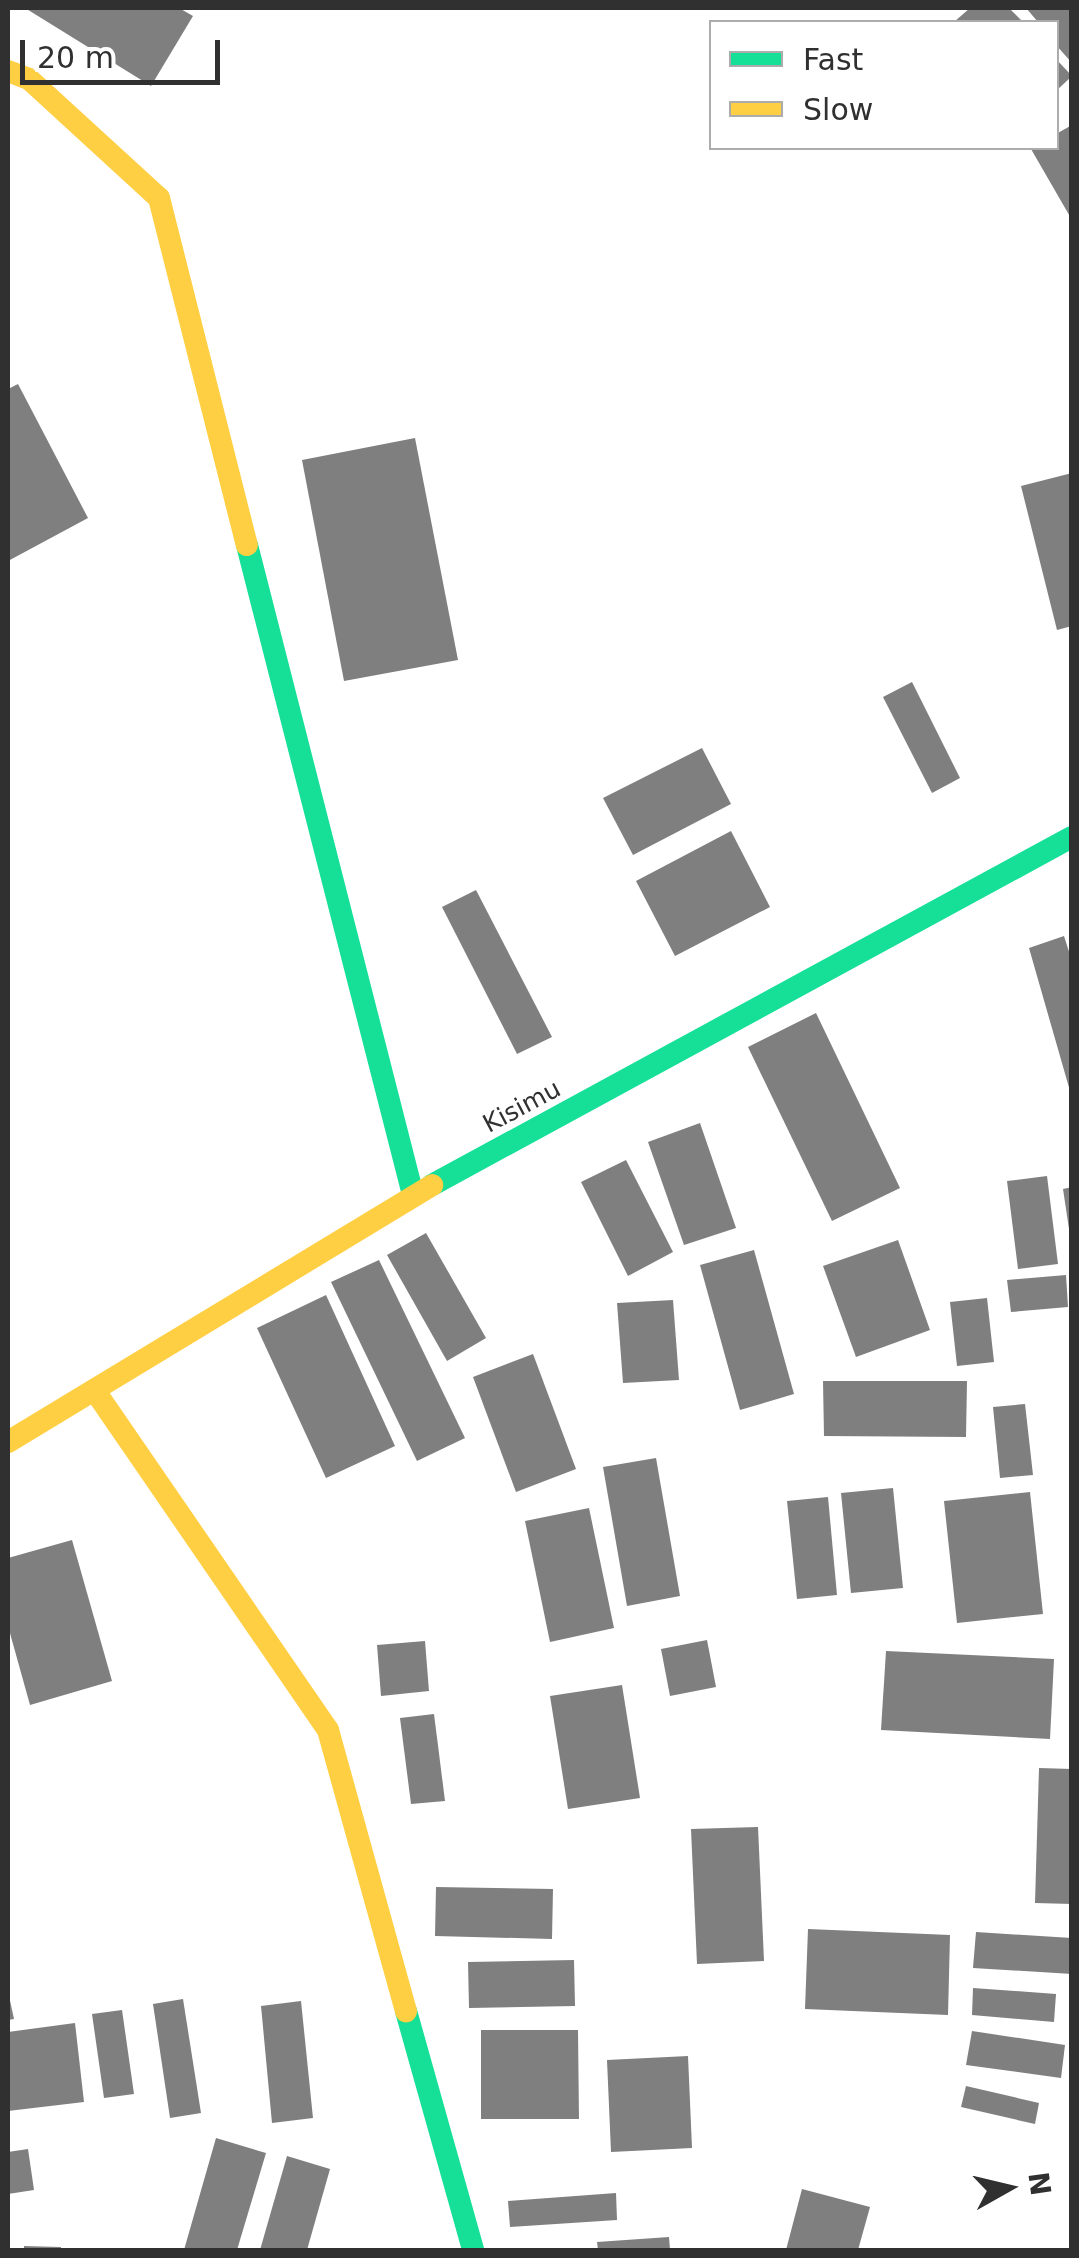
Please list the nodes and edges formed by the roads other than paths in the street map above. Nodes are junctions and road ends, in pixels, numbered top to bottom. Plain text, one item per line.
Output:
1 (8, 71) edge
2 (1072, 837) edge
3 (413, 1195) junction
4 (96, 1391) junction
5 (8, 1442) edge
6 (473, 2250) edge

1 - 3 street
2 - 3 street, Kisimu
3 - 4 street, Kisimu
4 - 5 street, Kisimu
4 - 6 street

